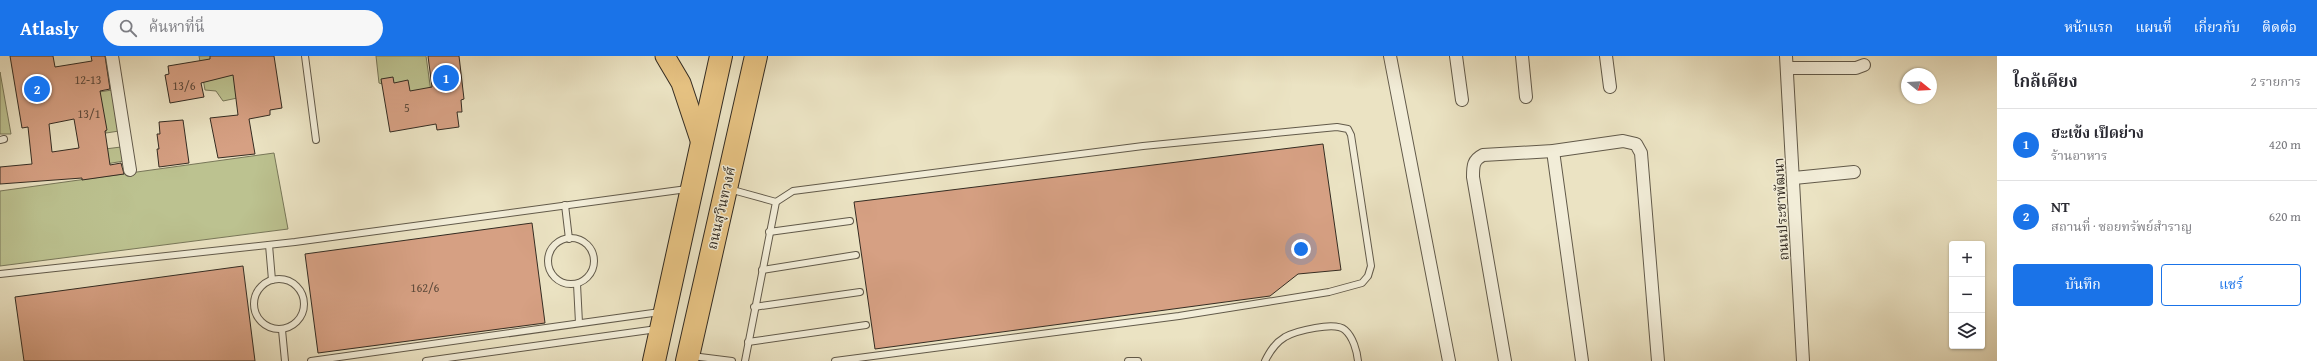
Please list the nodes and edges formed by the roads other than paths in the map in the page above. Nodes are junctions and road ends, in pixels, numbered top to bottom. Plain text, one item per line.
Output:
1 (112, 56) edge
2 (304, 56) edge
3 (665, 56) edge
4 (721, 56) edge
5 (756, 56) edge
6 (1390, 56) edge
7 (1456, 56) edge
8 (1522, 56) edge
9 (1606, 56) edge
10 (1787, 62) edge
11 (1864, 65) dead end
12 (1610, 87) dead end
13 (1526, 97) dead end
14 (1462, 100) dead end
15 (316, 140) dead end
16 (701, 143) junction
17 (1553, 151) junction
18 (130, 170) dead end
19 (1854, 172) dead end
20 (1794, 178) junction
21 (692, 188) junction
22 (726, 188) junction
23 (776, 202) junction
24 (565, 205) junction
25 (850, 221) dead end
26 (769, 232) junction
27 (569, 239) junction
28 (269, 244) junction
29 (856, 255) dead end
30 (762, 270) junction
31 (0, 274) edge
32 (272, 280) junction
33 (577, 284) junction
34 (860, 292) dead end
35 (754, 307) junction
36 (663, 320) junction
37 (579, 323) junction
38 (866, 325) dead end
39 (282, 330) junction
40 (748, 342) junction
41 (687, 358) edge
42 (285, 361) edge
43 (311, 361) edge
44 (426, 361) edge
45 (654, 361) edge
46 (732, 361) edge
47 (745, 361) edge
48 (835, 361) edge
49 (1128, 361) edge
50 (1138, 361) edge
51 (1265, 361) edge
52 (1358, 361) edge
53 (1449, 361) edge
54 (1506, 361) edge
55 (1582, 361) edge
56 (1658, 361) edge
57 (1802, 361) edge

1 - 18 street
2 - 15 lane
3 - 16 main road
4 - 16 highway
5 - 22 highway, ถนนสุวินทวงศ์
6 - 53 street
7 - 14 street
8 - 13 street
9 - 12 street
10 - 11 street
10 - 20 street, ถนนประชาพัฒนา
16 - 21 highway
17 - 54 street
17 - 55 street
17 - 56 street
19 - 20 street
20 - 57 street, ถนนประชาพัฒนา
21 - 24 lane
21 - 36 highway
22 - 23 lane
22 - 41 highway, ถนนสุวินทวงศ์
23 - 26 lane
23 - 48 lane
24 - 27 lane
24 - 28 lane
25 - 26 lane
26 - 30 lane
27 - 33 lane
27 - 33 lane
28 - 31 lane
28 - 32 lane
29 - 30 lane
30 - 35 lane
32 - 39 lane
32 - 39 lane
33 - 37 lane
34 - 35 lane
35 - 40 lane
36 - 37 lane
36 - 44 lane
36 - 45 highway
37 - 43 lane
38 - 40 lane
39 - 42 lane
40 - 47 lane
41 - 46 lane
49 - 50 lane
51 - 52 lane

